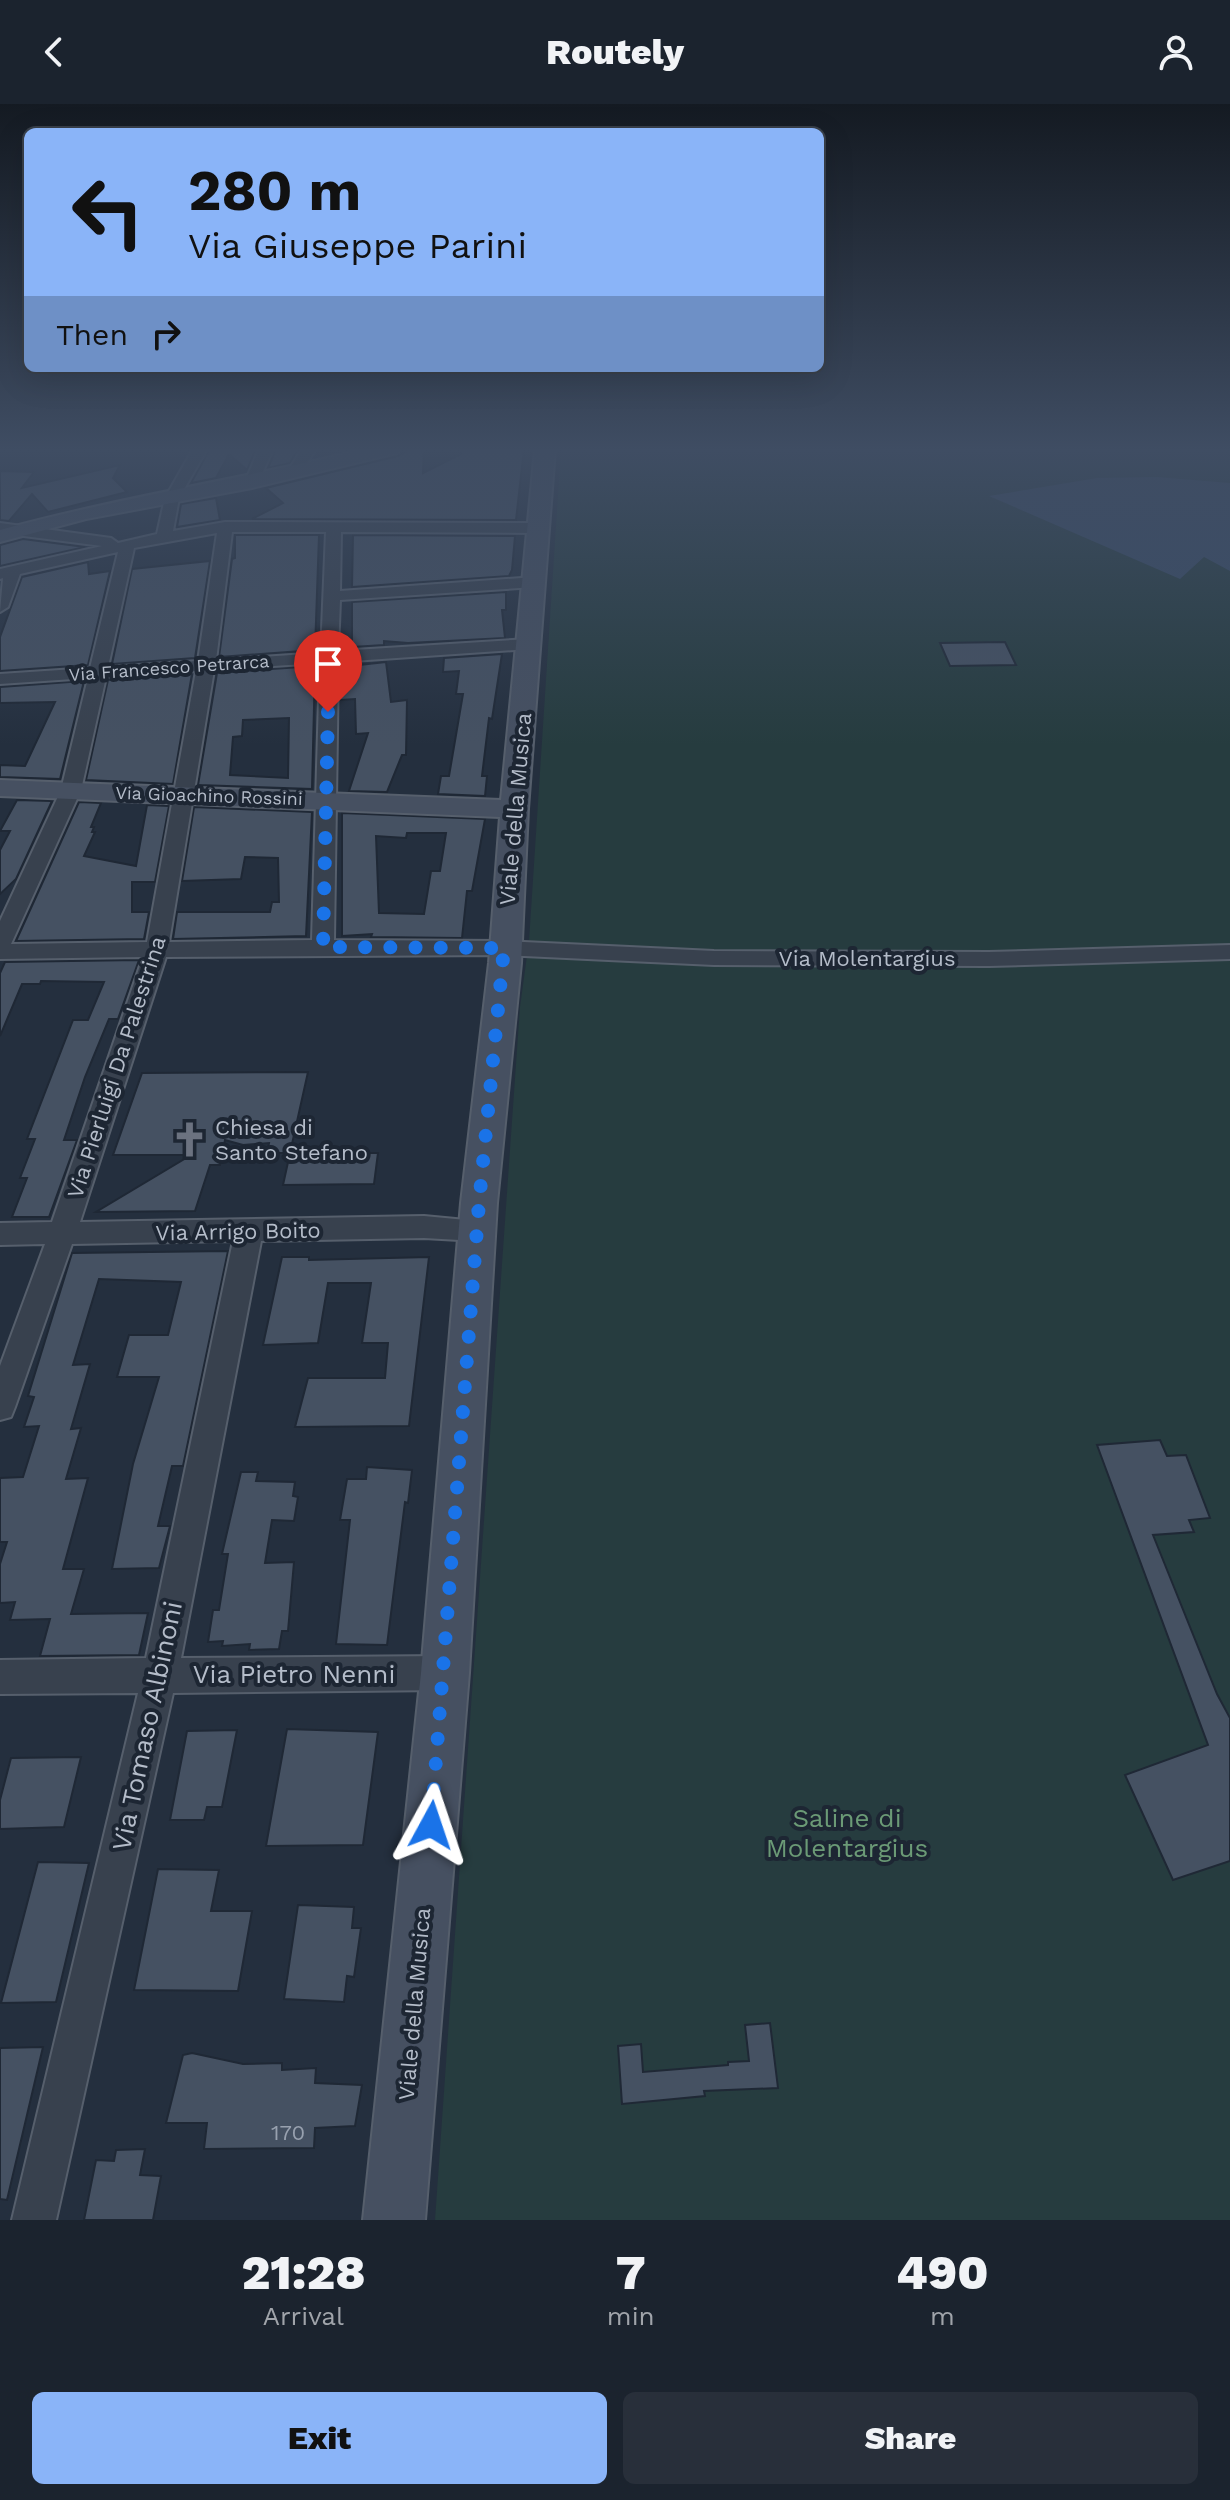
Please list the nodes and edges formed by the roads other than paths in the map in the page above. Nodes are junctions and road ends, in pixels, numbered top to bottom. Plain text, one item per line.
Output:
1 (119, 548) edge
2 (127, 548) edge
3 (222, 548) edge
4 (334, 548) edge
5 (537, 548) edge
6 (7, 573) edge
7 (535, 582) junction
8 (334, 596) junction
9 (0, 607) edge
10 (529, 644) junction
11 (331, 657) junction
12 (206, 666) junction
13 (100, 672) junction
14 (0, 679) edge
15 (0, 788) edge
16 (71, 790) junction
17 (184, 795) junction
18 (324, 801) junction
19 (514, 809) junction
20 (0, 945) edge
21 (323, 947) junction
22 (504, 948) junction
23 (157, 950) junction
24 (0, 952) edge
25 (1230, 952) edge
26 (249, 1230) junction
27 (477, 1230) junction
28 (0, 1234) edge
29 (62, 1234) junction
30 (0, 1407) edge
31 (445, 1673) junction
32 (160, 1675) junction
33 (0, 1677) edge
34 (34, 2220) edge
35 (394, 2220) edge

1 - 6 street
2 - 13 street
3 - 12 street, Via Pierluigi Da Palestrina
4 - 8 street
5 - 7 street, Viale della Musica
6 - 9 street
7 - 8 street
7 - 10 street, Viale della Musica
8 - 11 street
10 - 11 street, Via Francesco Petrarca
10 - 19 street, Viale della Musica
11 - 12 street, Via Francesco Petrarca
11 - 18 street
12 - 13 street, Via Francesco Petrarca
12 - 17 street, Via Pierluigi Da Palestrina
13 - 14 street, Via Francesco Petrarca
13 - 16 street
15 - 16 street, Via Gioachino Rossini
16 - 17 street, Via Gioachino Rossini
16 - 20 street
17 - 18 street, Via Gioachino Rossini
17 - 23 street, Via Pierluigi Da Palestrina
18 - 19 street, Via Gioachino Rossini
18 - 21 street
19 - 22 street, Viale della Musica
21 - 22 street, Via Molentargius
21 - 23 street, Via Molentargius
22 - 25 street, Via Molentargius
22 - 27 street, Viale della Musica
23 - 24 street, Via Molentargius
23 - 29 street, Via Pierluigi Da Palestrina
26 - 27 street, Via Arrigo Boito
26 - 29 street, Via Arrigo Boito
26 - 32 street, Via Tomaso Albinoni
27 - 31 street, Viale della Musica
28 - 29 street, Via Arrigo Boito
29 - 30 street, Via Pierluigi Da Palestrina
31 - 32 street, Via Pietro Nenni
31 - 35 street, Viale della Musica
32 - 33 street, Via Pietro Nenni
32 - 34 street, Via Tomaso Albinoni

